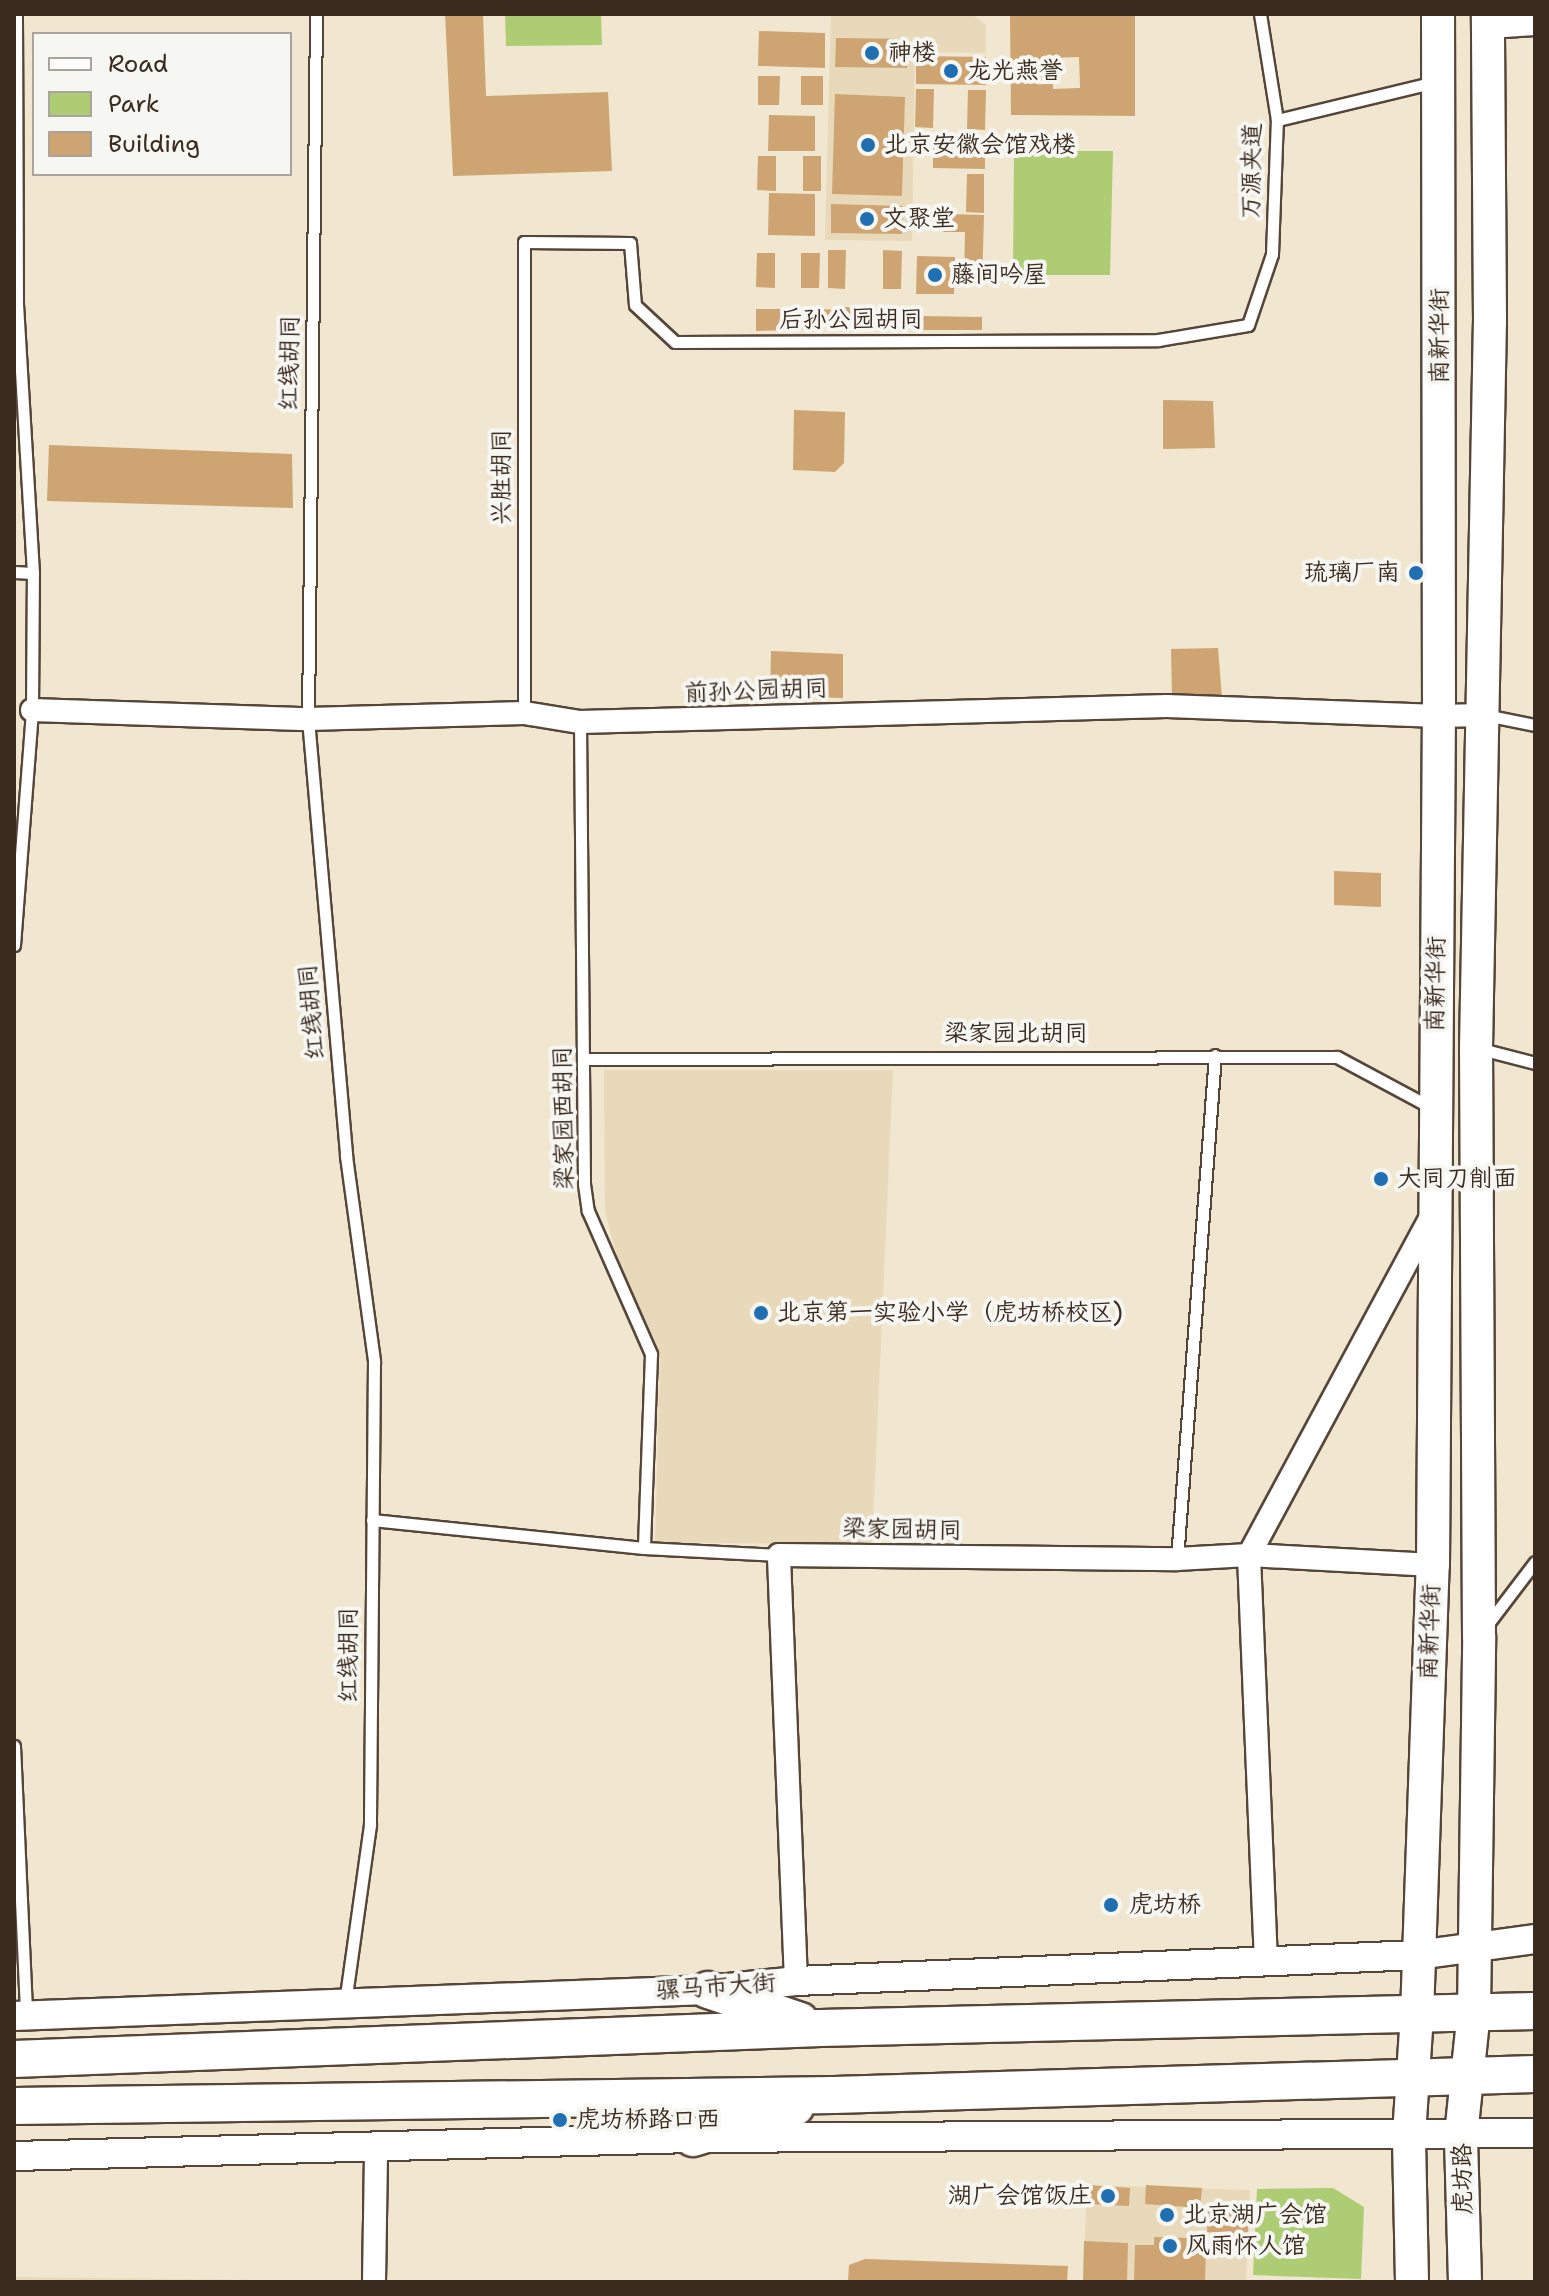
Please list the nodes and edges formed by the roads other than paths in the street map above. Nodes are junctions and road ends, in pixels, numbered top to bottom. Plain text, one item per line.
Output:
1 (16, 14) edge
2 (316, 14) edge
3 (1260, 14) edge
4 (1438, 14) edge
5 (1488, 20) edge
6 (1535, 24) edge
7 (1441, 81) junction
8 (1277, 120) junction
9 (524, 242) joint
10 (1248, 325) joint
11 (14, 572) edge
12 (33, 573) junction
13 (32, 710) junction
14 (524, 713) junction
15 (1483, 715) junction
16 (1439, 716) junction
17 (308, 719) junction
18 (580, 722) junction
19 (1535, 725) edge
20 (14, 945) edge
21 (1476, 1048) junction
22 (1215, 1055) junction
23 (585, 1059) junction
24 (1535, 1063) edge
25 (1435, 1110) junction
26 (1433, 1212) junction
27 (372, 1520) junction
28 (644, 1548) junction
29 (779, 1555) junction
30 (1249, 1555) junction
31 (1177, 1559) junction
32 (1535, 1562) edge
33 (1433, 1565) junction
34 (1479, 1636) junction
35 (14, 1746) edge
36 (1535, 1939) edge
37 (1473, 1948) junction
38 (1418, 1955) junction
39 (1266, 1962) junction
40 (796, 1981) junction
41 (708, 1990) junction
42 (345, 2003) junction
43 (1535, 2011) edge
44 (1474, 2012) junction
45 (1417, 2015) junction
46 (20, 2016) edge
47 (820, 2028) junction
48 (14, 2059) edge
49 (1535, 2074) edge
50 (1467, 2076) junction
51 (1411, 2078) junction
52 (834, 2095) junction
53 (14, 2106) edge
54 (1535, 2133) edge
55 (1409, 2135) junction
56 (1461, 2135) junction
57 (693, 2138) junction
58 (376, 2149) junction
59 (14, 2156) edge
60 (374, 2282) edge
61 (1412, 2282) edge
62 (1465, 2282) edge

1 - 12 lane
2 - 17 lane, 红线胡同
3 - 8 lane, 万源夹道
4 - 7 main road, 南新华街
5 - 6 street
5 - 15 main road, 南新华街
7 - 8 lane
7 - 16 main road, 南新华街
8 - 10 lane, 万源夹道
9 - 10 lane, 后孙公园胡同
9 - 14 lane, 兴胜胡同
11 - 12 lane
12 - 13 lane
13 - 17 street, 前孙公园胡同
13 - 20 lane
14 - 17 street, 前孙公园胡同
14 - 18 street, 前孙公园胡同
15 - 16 street, 前孙公园胡同
15 - 19 lane
15 - 21 main road, 南新华街
16 - 18 street, 前孙公园胡同
16 - 25 main road, 南新华街
17 - 27 lane, 红线胡同
18 - 23 lane, 梁家园西胡同
21 - 24 lane
21 - 34 main road, 南新华街
22 - 23 lane, 梁家园北胡同
22 - 25 lane, 梁家园北胡同
22 - 31 lane
23 - 28 lane, 梁家园西胡同
25 - 26 main road, 南新华街
26 - 30 street
26 - 33 main road, 南新华街
27 - 28 lane, 梁家园胡同
27 - 42 lane, 红线胡同
28 - 29 lane, 梁家园胡同
29 - 31 street, 梁家园胡同
29 - 40 street
30 - 31 street, 梁家园胡同
30 - 33 street, 梁家园胡同
30 - 39 street
32 - 34 lane
33 - 38 main road, 南新华街
34 - 37 main road, 南新华街
35 - 46 lane
36 - 37 street, 骡马市大街
37 - 38 street, 骡马市大街
37 - 44 main road, 南新华街
38 - 39 street, 骡马市大街
38 - 45 main road, 南新华街
39 - 40 street, 骡马市大街
40 - 41 street, 骡马市大街
41 - 42 street, 骡马市大街
41 - 47 main road
42 - 46 street, 骡马市大街
43 - 44 main road, 骡马市大街
44 - 45 main road, 骡马市大街
44 - 50 main road, 虎坊路
45 - 47 main road, 骡马市大街
45 - 51 main road, 南新华街
47 - 48 main road, 骡马市大街
49 - 50 main road
50 - 51 main road
50 - 56 main road, 虎坊路
51 - 52 main road
51 - 55 main road
52 - 53 main road
52 - 57 main road
54 - 56 street
55 - 56 street
55 - 57 street
55 - 61 main road
56 - 62 main road, 虎坊路
57 - 58 street
58 - 59 street
58 - 60 street

